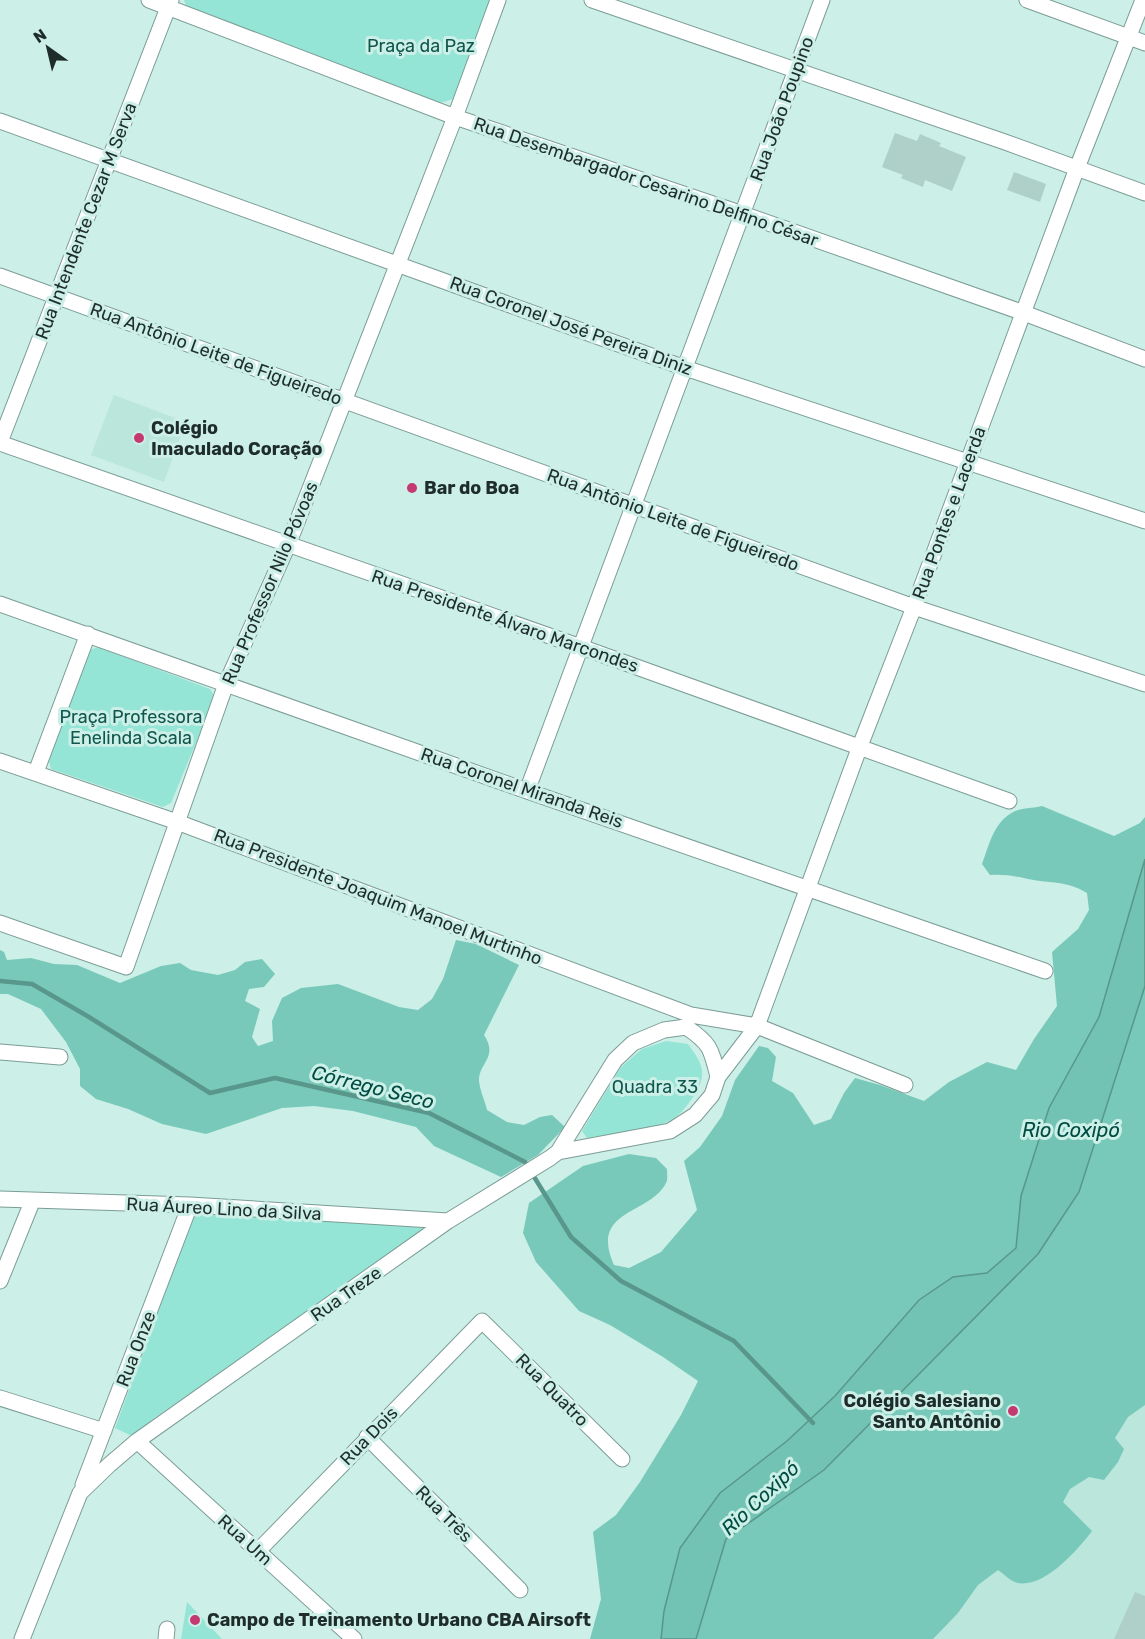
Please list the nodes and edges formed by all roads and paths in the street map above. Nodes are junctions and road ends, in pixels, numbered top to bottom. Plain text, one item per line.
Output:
1 (149, 0) edge
2 (498, 0) edge
3 (592, 0) edge
4 (822, 0) edge
5 (1028, 0) edge
6 (1143, 0) edge
7 (170, 3) edge
8 (1130, 37) junction
9 (1145, 43) edge
10 (796, 71) junction
11 (455, 117) junction
12 (0, 122) edge
13 (110, 161) junction
14 (1077, 168) junction
15 (1145, 193) edge
16 (743, 214) junction
17 (397, 263) junction
18 (0, 276) edge
19 (56, 296) junction
20 (1024, 313) junction
21 (1145, 359) edge
22 (685, 368) junction
23 (345, 400) junction
24 (0, 442) edge
25 (968, 461) junction
26 (634, 505) junction
27 (1145, 521) edge
28 (288, 546) junction
29 (0, 604) edge
30 (914, 607) junction
31 (88, 634) junction
32 (581, 647) junction
33 (226, 684) junction
34 (1145, 684) edge
35 (860, 746) junction
36 (0, 761) edge
37 (36, 772) junction
38 (527, 791) junction
39 (1009, 801) dead end
40 (177, 822) junction
41 (807, 887) junction
42 (0, 923) edge
43 (1045, 971) dead end
44 (688, 1021) junction
45 (757, 1026) junction
46 (0, 1052) edge
47 (60, 1057) dead end
48 (718, 1077) junction
49 (905, 1085) dead end
50 (554, 1155) junction
51 (0, 1199) edge
52 (32, 1202) junction
53 (190, 1205) junction
54 (448, 1221) junction
55 (0, 1281) edge
56 (482, 1321) joint
57 (0, 1398) edge
58 (104, 1431) junction
59 (367, 1437) junction
60 (137, 1441) junction
61 (622, 1459) dead end
62 (80, 1493) junction
63 (258, 1551) junction
64 (520, 1590) dead end
65 (22, 1639) edge
66 (354, 1639) edge

1 - 7 street, Rua Desembargador Cesarino Delfino César
2 - 11 street, Rua Professor Nilo Póvoas
3 - 10 street
4 - 10 street, Rua João Poupino
5 - 8 street
6 - 8 street, Rua Pontes e Lacerda
7 - 11 street, Rua Desembargador Cesarino Delfino César
7 - 13 street, Rua Intendente Cezar M Serva
8 - 9 street
8 - 14 street, Rua Pontes e Lacerda
10 - 14 street
10 - 16 street, Rua João Poupino
11 - 16 street, Rua Desembargador Cesarino Delfino César
11 - 17 street, Rua Professor Nilo Póvoas
12 - 13 street, Rua Coronel José Pereira Diniz
13 - 17 street, Rua Coronel José Pereira Diniz
13 - 19 street, Rua Intendente Cezar M Serva
14 - 15 street
14 - 20 street, Rua Pontes e Lacerda
16 - 20 street, Rua Desembargador Cesarino Delfino César
16 - 22 street, Rua João Poupino
17 - 22 street, Rua Coronel José Pereira Diniz
17 - 23 street, Rua Professor Nilo Póvoas
18 - 19 street, Rua Antônio Leite de Figueiredo
19 - 23 street, Rua Antônio Leite de Figueiredo
19 - 24 street, Rua Intendente Cezar M Serva
20 - 21 street, Rua Desembargador Cesarino Delfino César
20 - 25 street, Rua Pontes e Lacerda
22 - 25 street, Rua Coronel José Pereira Diniz
22 - 26 street, Rua João Poupino
23 - 26 street, Rua Antônio Leite de Figueiredo
23 - 28 street, Rua Professor Nilo Póvoas
24 - 28 street, Rua Presidente Álvaro Marcondes
25 - 27 street, Rua Coronel José Pereira Diniz
25 - 30 street, Rua Pontes e Lacerda
26 - 30 street, Rua Antônio Leite de Figueiredo
26 - 32 street, Rua João Poupino
28 - 32 street, Rua Presidente Álvaro Marcondes
28 - 33 street, Rua Professor Nilo Póvoas
29 - 31 street, Rua Coronel Miranda Reis
30 - 34 street, Rua Antônio Leite de Figueiredo
30 - 35 street, Rua Pontes e Lacerda
31 - 33 street, Rua Coronel Miranda Reis
31 - 37 street
32 - 35 street, Rua Presidente Álvaro Marcondes
32 - 38 street, Rua João Poupino
33 - 38 street, Rua Coronel Miranda Reis
33 - 40 street, Rua Professor Nilo Póvoas
35 - 39 street, Rua Presidente Álvaro Marcondes
35 - 41 street, Rua Pontes e Lacerda
36 - 37 street, Rua Presidente Joaquim Manoel Murtinho
37 - 40 street, Rua Presidente Joaquim Manoel Murtinho
38 - 41 street, Rua Coronel Miranda Reis
40 - 42 street, Rua Professor Nilo Póvoas
40 - 44 street, Rua Presidente Joaquim Manoel Murtinho
41 - 43 street, Rua Coronel Miranda Reis
41 - 45 street, Rua Pontes e Lacerda
44 - 45 street, Rua Presidente Joaquim Manoel Murtinho
44 - 48 street
44 - 50 street, Rua Treze
45 - 48 street, Rua Treze
45 - 49 street, Rua Presidente Joaquim Manoel Murtinho
46 - 47 street
48 - 50 street, Rua Treze
50 - 54 street, Rua Treze
51 - 52 street, Rua Áureo Lino da Silva
52 - 53 street, Rua Áureo Lino da Silva
52 - 55 street
53 - 54 street, Rua Áureo Lino da Silva
53 - 58 street, Rua Onze
54 - 60 street, Rua Treze
56 - 59 street, Rua Dois
56 - 61 street, Rua Quatro
57 - 58 street
58 - 62 street, Rua Onze
59 - 63 street, Rua Dois
59 - 64 street, Rua Três
60 - 62 street, Rua Treze
60 - 63 street, Rua Um
62 - 65 street, Rua Onze
63 - 66 street, Rua Um

